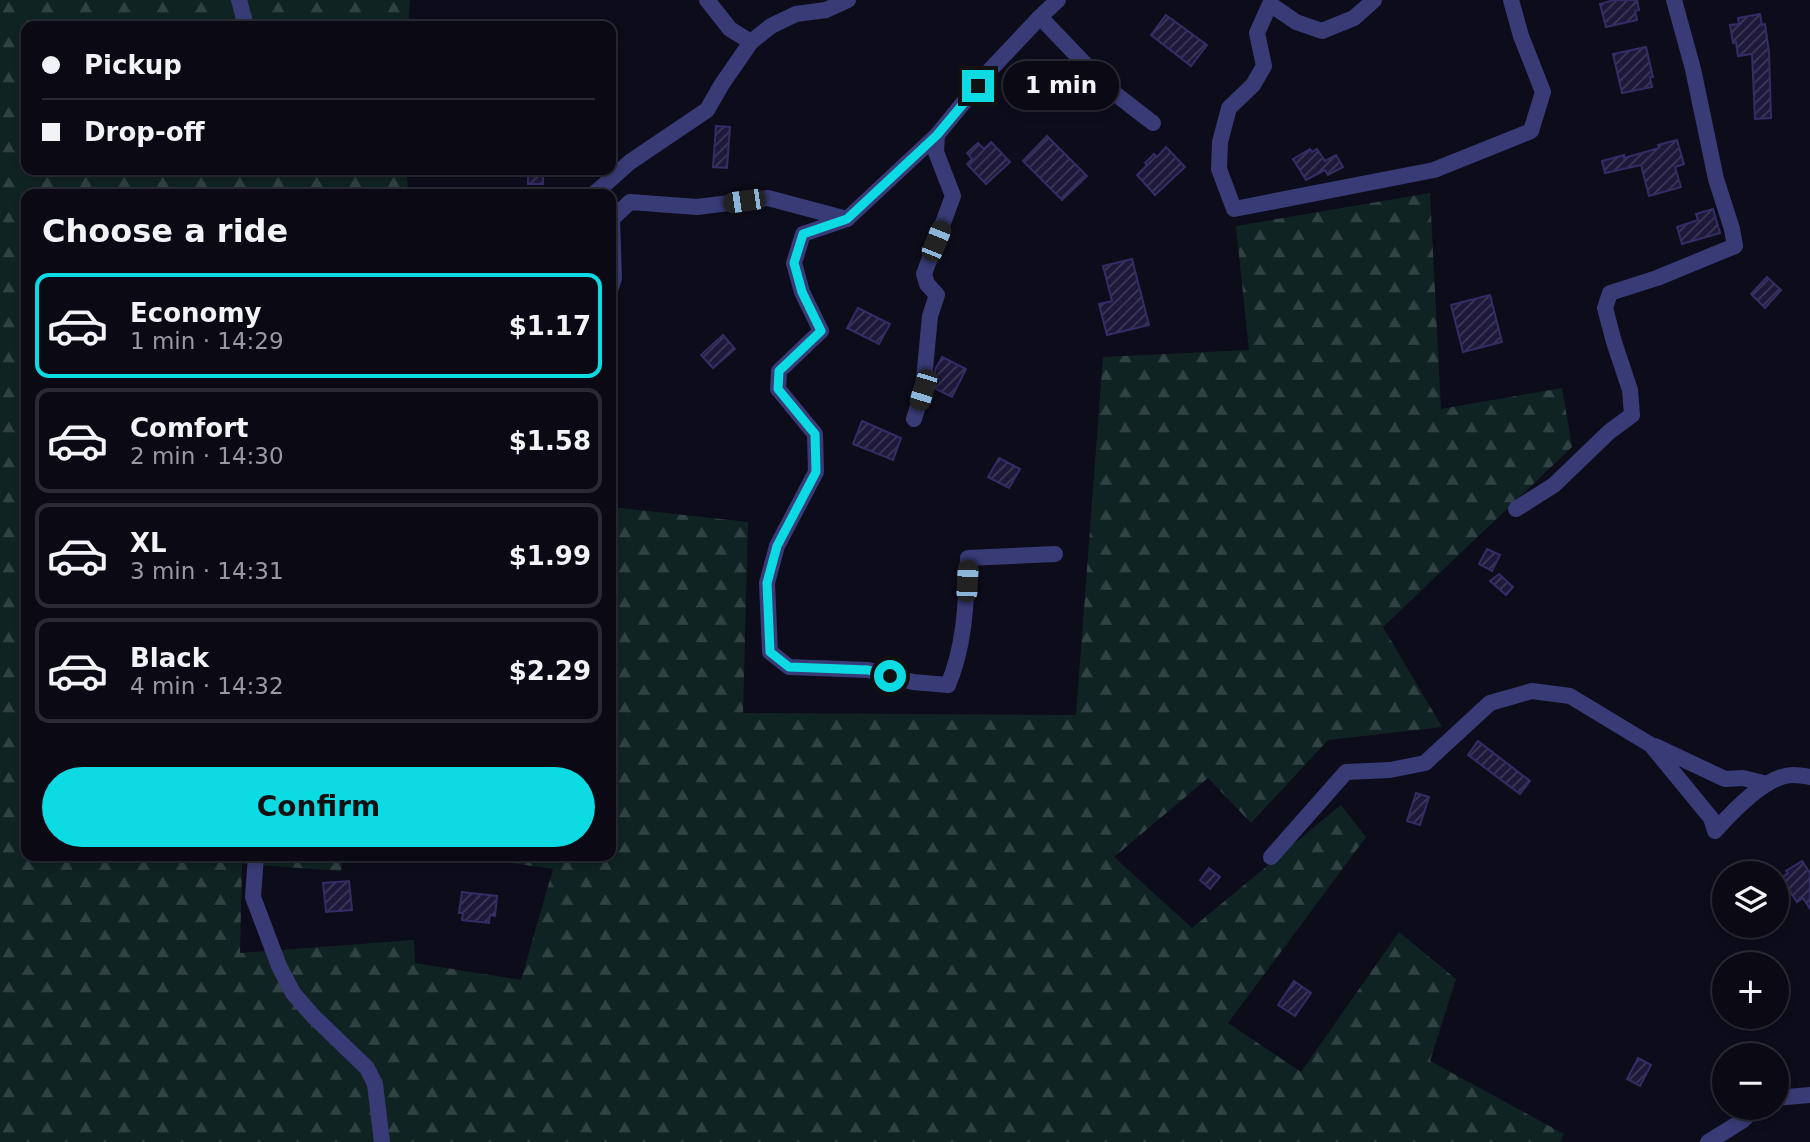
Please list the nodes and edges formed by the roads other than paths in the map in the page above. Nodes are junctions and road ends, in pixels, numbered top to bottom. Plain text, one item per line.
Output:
1 (239, 0) edge
2 (707, 0) edge
3 (848, 0) edge
4 (1058, 0) edge
5 (1374, 0) edge
6 (1511, 0) edge
7 (1674, 0) edge
8 (1268, 2) edge
9 (1040, 17) junction
10 (245, 21) edge
11 (751, 43) junction
12 (1153, 123) dead end
13 (937, 135) junction
14 (616, 161) edge
15 (630, 162) junction
16 (616, 174) edge
17 (615, 175) edge
18 (600, 189) edge
19 (616, 215) edge
20 (847, 219) junction
21 (914, 419) dead end
22 (1516, 509) dead end
23 (1055, 554) dead end
24 (1651, 745) junction
25 (1810, 777) edge
26 (1767, 784) junction
27 (1271, 857) dead end
28 (256, 861) edge
29 (1810, 1095) edge
30 (1789, 1097) edge
31 (1743, 1120) edge
32 (382, 1142) edge
33 (1709, 1142) edge

1 - 10 street
2 - 11 street
3 - 11 street
4 - 9 street
5 - 8 street
6 - 8 street
7 - 22 street
9 - 12 street
9 - 13 street
11 - 15 street
13 - 20 street
13 - 21 street
14 - 15 street
15 - 16 street
17 - 18 street
19 - 20 street
20 - 23 street
24 - 26 street
24 - 26 street
24 - 27 street
25 - 26 street
28 - 32 street
29 - 30 street
31 - 33 street

